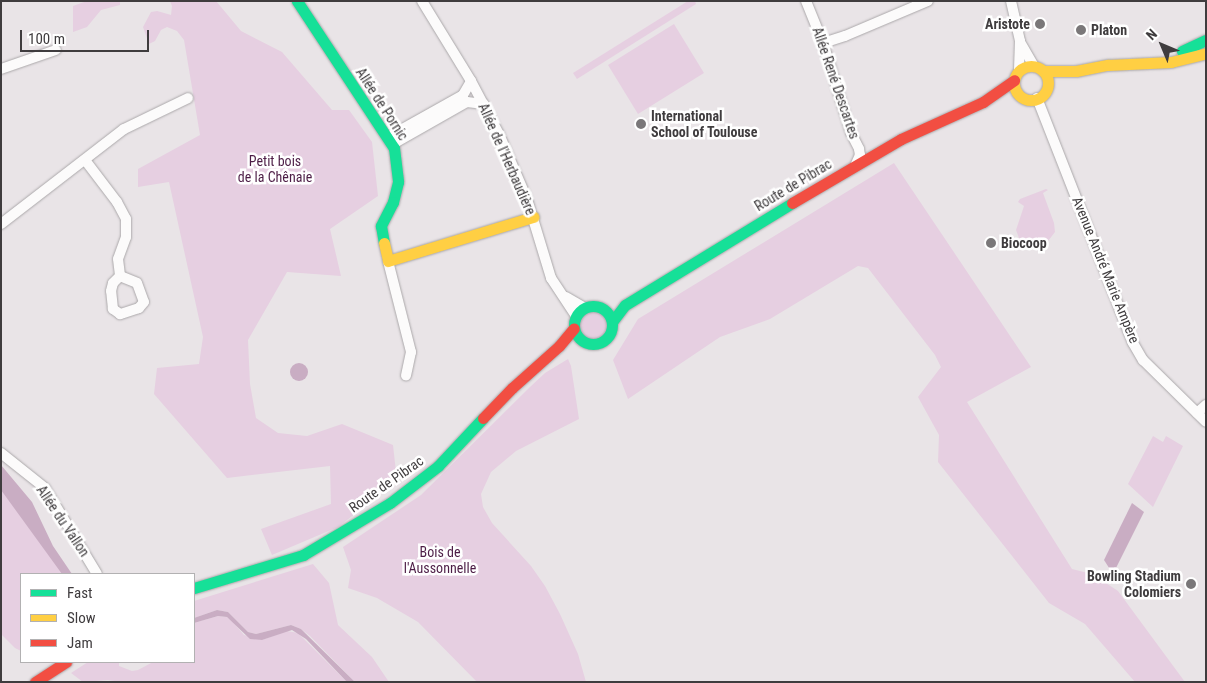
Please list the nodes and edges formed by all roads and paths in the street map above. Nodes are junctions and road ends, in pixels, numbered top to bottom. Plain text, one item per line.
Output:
1 (297, 1) edge
2 (422, 1) edge
3 (806, 1) edge
4 (928, 1) edge
5 (1011, 1) edge
6 (1206, 40) edge
7 (1020, 41) junction
8 (823, 43) junction
9 (56, 50) dead end
10 (1206, 53) edge
11 (1164, 61) junction
12 (1, 69) edge
13 (1039, 69) junction
14 (1076, 71) junction
15 (1017, 76) junction
16 (471, 81) junction
17 (1047, 88) junction
18 (1020, 95) junction
19 (188, 98) dead end
20 (1037, 98) junction
21 (983, 102) junction
22 (484, 104) junction
23 (391, 141) junction
24 (85, 160) junction
25 (856, 164) junction
26 (533, 217) junction
27 (1, 224) edge
28 (388, 261) junction
29 (120, 276) dead end
30 (625, 305) junction
31 (601, 308) junction
32 (581, 312) junction
33 (612, 322) junction
34 (574, 328) junction
35 (582, 341) junction
36 (559, 346) junction
37 (406, 374) dead end
38 (1206, 405) edge
39 (1197, 414) junction
40 (1206, 422) edge
41 (1, 453) edge
42 (96, 573) edge
43 (195, 588) edge
44 (64, 663) edge
45 (35, 682) edge

1 - 23 main road, Allée de Pornic
2 - 16 street, Allée de l'Herbaudière
3 - 8 street, Allée René Descartes
4 - 8 street
5 - 7 street
6 - 11 main road
7 - 13 street
7 - 15 street
8 - 25 street, Allée René Descartes
9 - 12 street
10 - 11 main road
11 - 14 main road
13 - 14 main road
13 - 15 main road
13 - 17 main road
14 - 17 main road
15 - 18 main road
15 - 21 main road, Route de Pibrac
16 - 22 street, Allée de l'Herbaudière
16 - 23 street
17 - 20 main road
18 - 20 main road
18 - 21 main road, Route de Pibrac
19 - 24 street
20 - 39 street, Avenue André Marie Ampère
21 - 25 main road, Route de Pibrac
22 - 23 street
22 - 26 street, Allée de l'Herbaudière
23 - 28 main road, Allée de Pornic
24 - 27 street
24 - 29 street
25 - 30 main road, Route de Pibrac
26 - 28 main road
26 - 32 street, Allée de l'Herbaudière
28 - 37 street, Allée de Pornic
30 - 31 main road, Route de Pibrac
30 - 33 main road, Route de Pibrac
31 - 32 main road
31 - 33 main road
32 - 34 main road
33 - 35 main road
34 - 35 main road
34 - 36 main road, Route de Pibrac
35 - 36 main road, Route de Pibrac
36 - 43 main road, Route de Pibrac
38 - 39 street
39 - 40 street, Avenue André Marie Ampère
41 - 42 street, Allée du Vallon
44 - 45 main road

